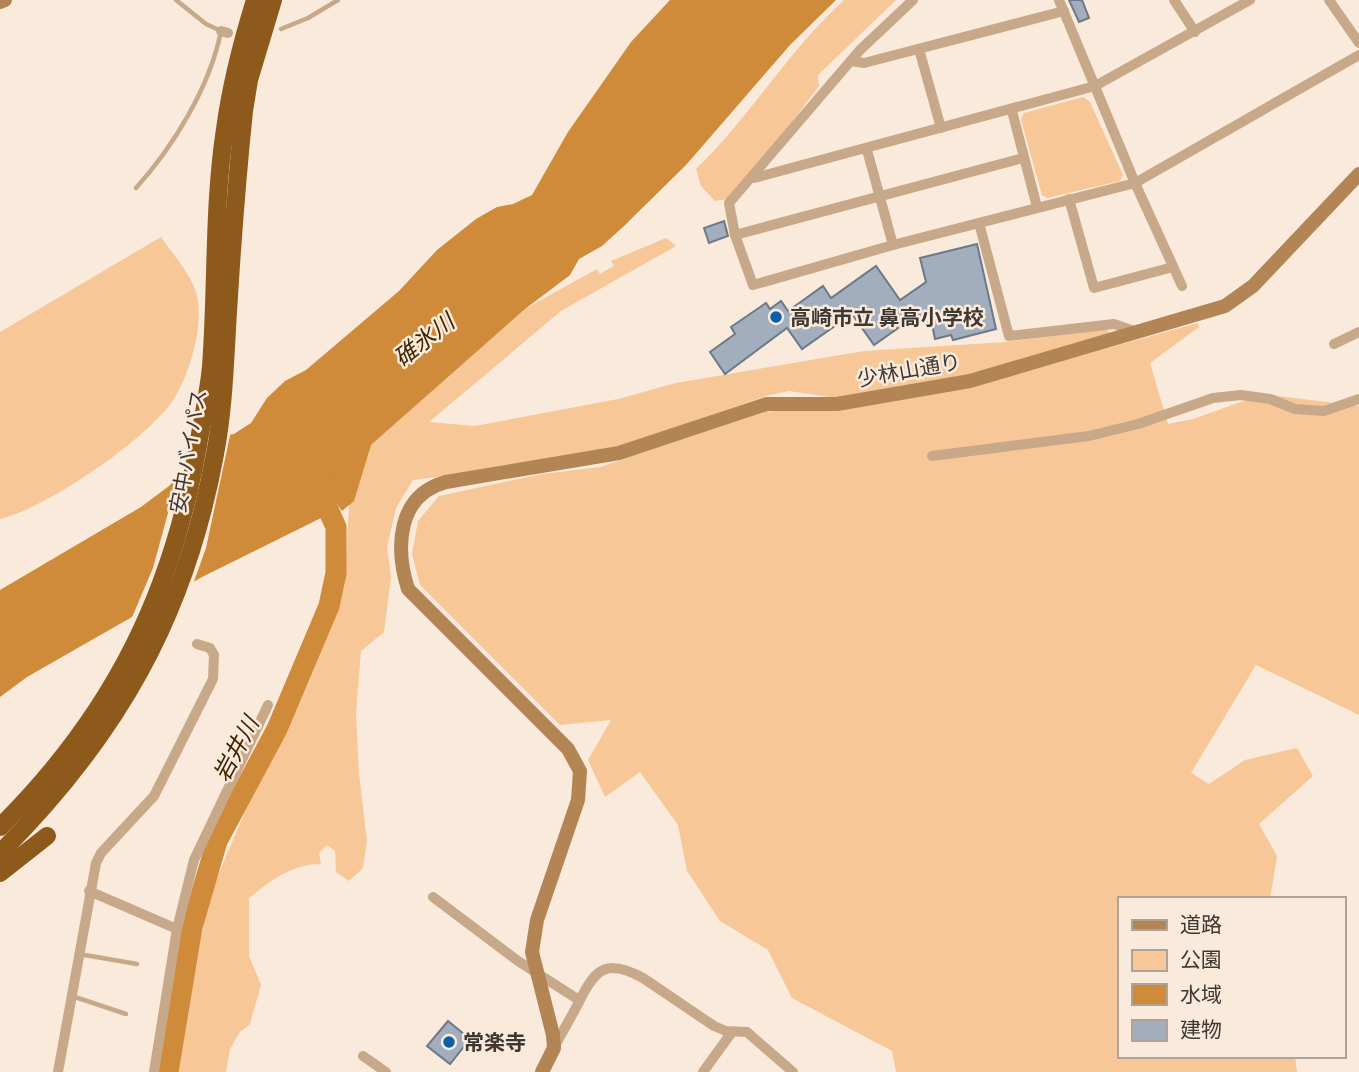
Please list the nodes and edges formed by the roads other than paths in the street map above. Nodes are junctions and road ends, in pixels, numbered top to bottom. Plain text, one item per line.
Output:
1 (176, 0) edge
2 (255, 0) edge
3 (273, 0) edge
4 (338, 0) edge
5 (913, 0) edge
6 (1059, 0) edge
7 (1174, 0) edge
8 (1250, 0) edge
9 (1329, 0) edge
10 (1064, 11) junction
11 (281, 29) dead end
12 (1195, 32) junction
13 (1359, 43) edge
14 (919, 49) junction
15 (1359, 55) edge
16 (851, 61) junction
17 (1095, 86) junction
18 (1012, 111) junction
19 (941, 128) junction
20 (867, 150) junction
21 (1023, 158) junction
22 (1359, 174) edge
23 (754, 178) junction
24 (1135, 183) junction
25 (136, 188) dead end
26 (880, 197) junction
27 (1069, 199) junction
28 (1037, 207) junction
29 (979, 223) junction
30 (734, 235) junction
31 (893, 245) junction
32 (1173, 267) junction
33 (1182, 286) dead end
34 (1138, 332) junction
35 (1359, 332) edge
36 (1334, 344) dead end
37 (1359, 400) edge
38 (932, 456) dead end
39 (197, 644) dead end
40 (268, 705) dead end
41 (0, 827) edge
42 (47, 836) dead end
43 (0, 853) edge
44 (0, 873) edge
45 (89, 891) junction
46 (433, 897) dead end
47 (177, 929) junction
48 (78, 953) junction
49 (137, 964) dead end
50 (538, 973) junction
51 (71, 996) junction
52 (579, 1000) junction
53 (126, 1014) dead end
54 (732, 1032) junction
55 (554, 1048) junction
56 (363, 1056) dead end
57 (58, 1072) edge
58 (154, 1072) edge
59 (386, 1072) edge
60 (542, 1072) edge
61 (703, 1072) edge
62 (793, 1072) edge

1 - 25 lane
2 - 41 highway, 安中バイパス
3 - 43 highway, 安中バイパス
4 - 11 lane
5 - 16 street
6 - 10 street
7 - 12 street
8 - 12 street
9 - 13 street
10 - 14 street
10 - 17 street
12 - 17 street
14 - 16 street
14 - 19 street
15 - 24 street
16 - 23 street
17 - 18 street
17 - 24 street
18 - 19 street
18 - 21 street
19 - 20 street
20 - 23 street
20 - 26 street
21 - 26 street
21 - 28 street
22 - 34 street, 少林山通り
23 - 30 street
24 - 27 street
24 - 32 street
26 - 30 street
26 - 31 street
27 - 28 street
27 - 32 street
28 - 29 street
29 - 31 street
29 - 34 street
30 - 31 street
32 - 33 street
34 - 50 street, 少林山通り
35 - 36 street
37 - 38 street
39 - 45 street
40 - 47 street
42 - 44 highway
45 - 47 street
45 - 48 street
46 - 50 street
47 - 58 street
48 - 49 lane
48 - 51 street
50 - 52 street
50 - 55 street
51 - 53 lane
51 - 57 street
52 - 54 street
52 - 55 street
54 - 61 street
54 - 62 street
55 - 60 street
56 - 59 street

